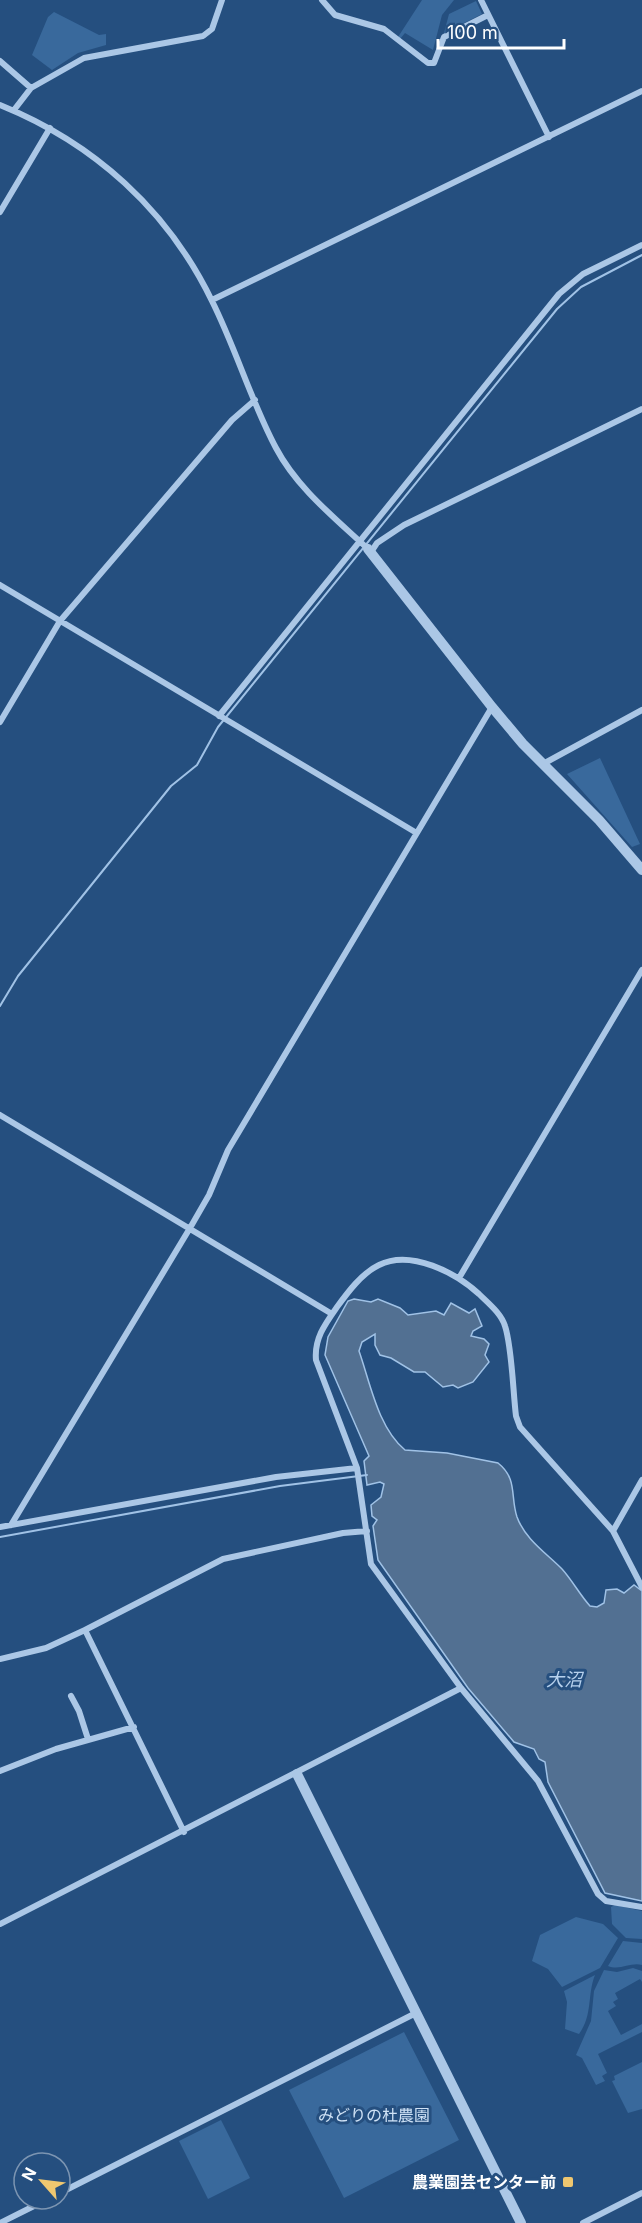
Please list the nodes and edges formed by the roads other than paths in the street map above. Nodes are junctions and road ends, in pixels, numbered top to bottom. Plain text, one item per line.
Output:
1 (222, 0) edge
2 (322, 0) edge
3 (481, 0) edge
4 (488, 15) junction
5 (0, 61) edge
6 (31, 88) junction
7 (642, 91) edge
8 (0, 105) edge
9 (14, 110) junction
10 (50, 128) junction
11 (549, 137) junction
12 (0, 212) edge
13 (642, 245) edge
14 (212, 300) junction
15 (255, 400) junction
16 (642, 409) edge
17 (364, 546) junction
18 (0, 585) edge
19 (60, 621) junction
20 (492, 707) junction
21 (642, 710) edge
22 (224, 718) junction
23 (0, 722) edge
24 (543, 764) junction
25 (415, 832) junction
26 (642, 870) edge
27 (642, 970) edge
28 (0, 1116) edge
29 (190, 1228) junction
30 (459, 1278) junction
31 (332, 1314) junction
32 (358, 1474) junction
33 (642, 1480) edge
34 (11, 1525) junction
35 (0, 1527) edge
36 (367, 1531) junction
37 (613, 1531) junction
38 (642, 1587) edge
39 (85, 1630) junction
40 (0, 1659) edge
41 (461, 1688) junction
42 (71, 1696) dead end
43 (134, 1727) junction
44 (88, 1739) junction
45 (0, 1771) edge
46 (297, 1774) junction
47 (184, 1832) junction
48 (642, 1907) edge
49 (0, 1924) edge
50 (416, 2013) junction
51 (72, 2187) edge
52 (642, 2193) edge
53 (24, 2211) edge
54 (0, 2223) edge
55 (521, 2223) edge
56 (583, 2223) edge

1 - 6 street
2 - 4 street
3 - 4 street
4 - 11 street
5 - 6 street
6 - 9 street
7 - 11 street
8 - 9 street
9 - 10 street
10 - 12 street
10 - 14 street
11 - 14 street
13 - 17 street
14 - 15 street
15 - 17 street
15 - 19 street
16 - 17 street
17 - 20 street
17 - 22 street
18 - 19 street
19 - 22 street
19 - 23 street
20 - 24 street
20 - 25 street
21 - 24 street
22 - 25 street
24 - 26 street
25 - 29 street
27 - 30 street
28 - 29 street
29 - 31 street
29 - 34 street
30 - 31 street
30 - 37 street
31 - 32 street
32 - 34 street
32 - 36 street
33 - 37 street
34 - 35 street
36 - 39 street
36 - 41 street
37 - 38 street
39 - 40 street
39 - 43 street
41 - 46 street
41 - 48 street
42 - 44 street
43 - 44 street
43 - 47 street
44 - 45 street
46 - 47 street
46 - 50 street
47 - 49 street
50 - 51 street
50 - 55 street
52 - 56 street
53 - 54 street

